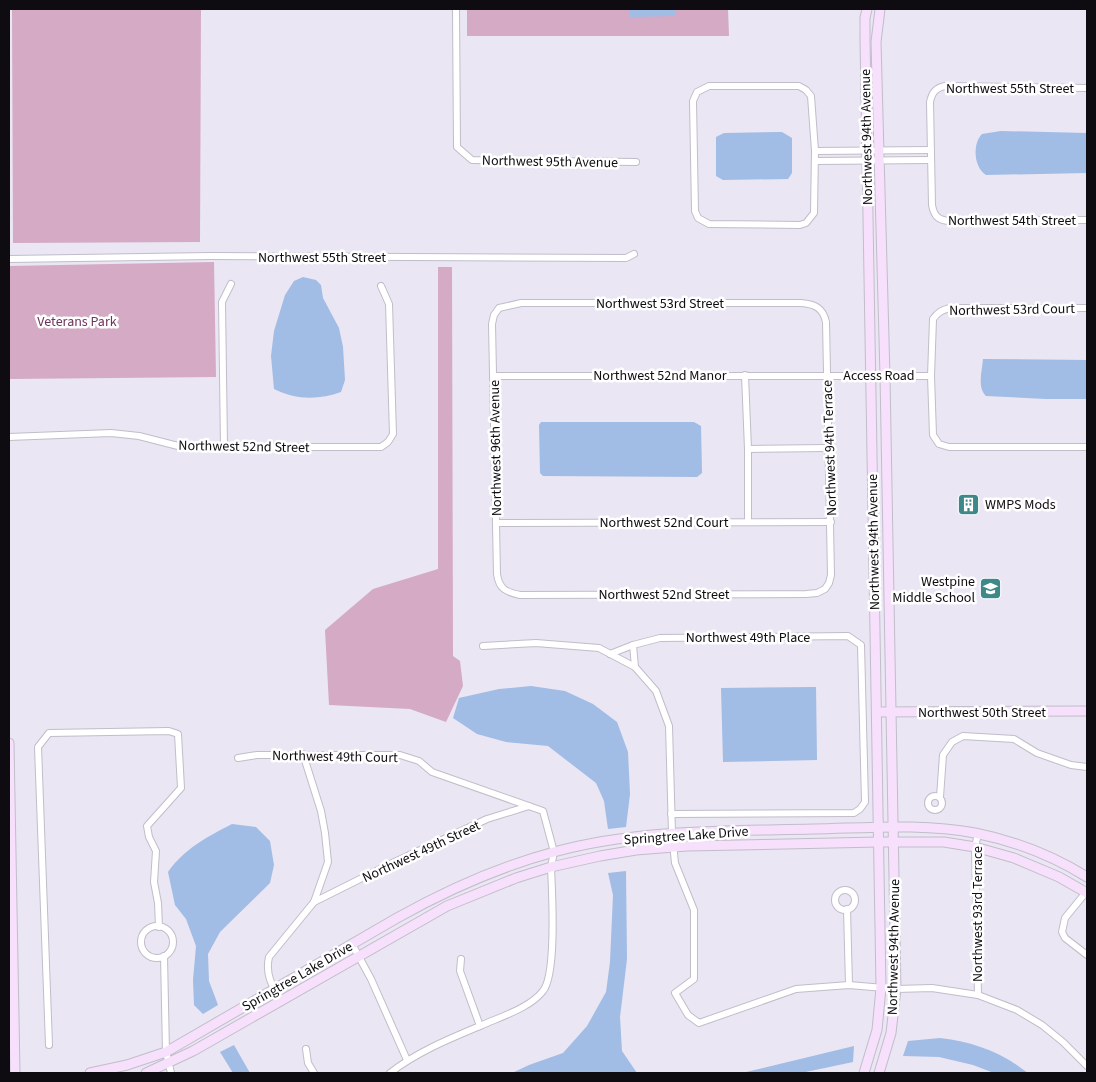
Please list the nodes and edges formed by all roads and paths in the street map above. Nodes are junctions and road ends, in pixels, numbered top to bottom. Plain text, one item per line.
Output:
1 (456, 9) edge
2 (867, 9) edge
3 (880, 9) edge
4 (1087, 88) edge
5 (930, 150) junction
6 (815, 151) junction
7 (879, 151) junction
8 (867, 152) junction
9 (931, 160) junction
10 (815, 161) junction
11 (879, 161) junction
12 (636, 162) dead end
13 (867, 162) junction
14 (1087, 220) edge
15 (634, 254) dead end
16 (9, 259) edge
17 (231, 284) dead end
18 (382, 286) dead end
19 (499, 308) joint
20 (820, 308) joint
21 (1087, 308) edge
22 (745, 375) junction
23 (827, 375) junction
24 (493, 376) junction
25 (871, 376) junction
26 (885, 376) junction
27 (931, 376) junction
28 (9, 437) edge
29 (224, 447) junction
30 (1087, 447) edge
31 (828, 448) junction
32 (748, 449) junction
33 (496, 522) junction
34 (748, 522) junction
35 (831, 522) junction
36 (825, 589) joint
37 (503, 590) joint
38 (633, 645) junction
39 (483, 646) dead end
40 (610, 654) junction
41 (635, 668) junction
42 (876, 712) junction
43 (891, 712) junction
44 (1087, 712) edge
45 (9, 743) edge
46 (303, 754) junction
47 (238, 758) dead end
48 (1087, 767) edge
49 (940, 797) dead end
50 (529, 806) junction
51 (671, 814) junction
52 (879, 828) junction
53 (893, 828) junction
54 (672, 833) junction
55 (978, 834) junction
56 (879, 842) junction
57 (893, 842) junction
58 (673, 846) junction
59 (975, 847) junction
60 (554, 852) junction
61 (550, 867) junction
62 (1087, 878) edge
63 (1087, 892) edge
64 (314, 902) junction
65 (847, 909) dead end
66 (159, 927) junction
67 (352, 944) junction
68 (1087, 955) edge
69 (164, 956) junction
70 (359, 956) junction
71 (461, 959) dead end
72 (849, 985) junction
73 (882, 988) junction
74 (274, 989) junction
75 (896, 989) junction
76 (978, 995) junction
77 (281, 1001) junction
78 (480, 1026) junction
79 (49, 1045) dead end
80 (306, 1050) dead end
81 (166, 1052) junction
82 (407, 1060) junction
83 (1087, 1066) edge
84 (169, 1069) edge
85 (15, 1073) edge
86 (90, 1073) edge
87 (146, 1073) edge
88 (314, 1073) edge
89 (390, 1073) edge
90 (864, 1073) edge
91 (879, 1073) edge

1 - 12 street, Northwest 95th Avenue
2 - 8 street, Northwest 94th Avenue
3 - 7 street, Northwest 94th Avenue
4 - 5 street, Northwest 55th Street
5 - 7 street
5 - 9 street
6 - 8 street
6 - 10 street
6 - 10 street
7 - 8 street
7 - 11 street, Northwest 94th Avenue
8 - 13 street, Northwest 94th Avenue
9 - 11 street
9 - 14 street, Northwest 54th Street
10 - 13 street
11 - 13 street
11 - 26 street, Northwest 94th Avenue
13 - 25 street, Northwest 94th Avenue
15 - 16 street, Northwest 55th Street
17 - 29 street
18 - 29 street, Northwest 52nd Street
19 - 20 street, Northwest 53rd Street
19 - 24 street, Northwest 96th Avenue
20 - 23 street, Northwest 94th Terrace
21 - 27 street, Northwest 53rd Court
22 - 23 street, Northwest 52nd Manor
22 - 24 street, Northwest 52nd Manor
22 - 32 street
23 - 25 street, Access Road
23 - 31 street, Northwest 94th Terrace
24 - 33 street, Northwest 96th Avenue
25 - 26 street, Access Road
25 - 42 street, Northwest 94th Avenue
26 - 27 street, Access Road
26 - 43 street, Northwest 94th Avenue
27 - 30 street
28 - 29 street, Northwest 52nd Street
31 - 32 street
31 - 35 street, Northwest 94th Terrace
32 - 34 street
33 - 34 street, Northwest 52nd Court
33 - 37 street, Northwest 96th Avenue
34 - 35 street, Northwest 52nd Court
35 - 36 street, Northwest 94th Terrace
36 - 37 street, Northwest 52nd Street
38 - 40 street, Northwest 49th Place
38 - 41 street
38 - 51 street, Northwest 49th Place
39 - 40 street
40 - 41 street
41 - 51 street
42 - 43 street, Northwest 50th Street
42 - 52 street, Northwest 94th Avenue
43 - 44 street, Northwest 50th Street
43 - 53 street, Northwest 94th Avenue
45 - 85 street
46 - 47 street, Northwest 49th Court
46 - 50 street, Northwest 49th Court
46 - 64 street
48 - 49 street
50 - 60 street, Northwest 49th Court
50 - 64 street, Northwest 49th Street
51 - 54 street
52 - 53 street, Springtree Lake Drive
52 - 54 street, Springtree Lake Drive
52 - 56 street, Northwest 94th Avenue
53 - 55 street, Springtree Lake Drive
53 - 57 street, Northwest 94th Avenue
54 - 58 street
54 - 60 street, Springtree Lake Drive
55 - 59 street, Northwest 93rd Terrace
55 - 62 street, Springtree Lake Drive
56 - 57 street, Springtree Lake Drive
56 - 58 street, Springtree Lake Drive
56 - 73 street, Northwest 94th Avenue
57 - 59 street, Springtree Lake Drive
57 - 75 street, Northwest 94th Avenue
58 - 61 street, Springtree Lake Drive
58 - 72 street
59 - 63 street, Springtree Lake Drive
59 - 76 street, Northwest 93rd Terrace
60 - 61 street, Northwest 49th Court
60 - 67 street, Springtree Lake Drive
61 - 70 street, Springtree Lake Drive
61 - 78 street
63 - 68 street
64 - 74 street
65 - 72 street
66 - 69 street
66 - 69 street
66 - 79 street
67 - 70 street
67 - 74 street, Springtree Lake Drive
69 - 81 street
70 - 77 street, Springtree Lake Drive
70 - 82 street
71 - 78 street
72 - 73 street
73 - 75 street
73 - 90 street, Northwest 94th Avenue
74 - 77 street
74 - 81 street, Springtree Lake Drive
75 - 76 street
75 - 91 street, Northwest 94th Avenue
76 - 83 street
77 - 84 street, Springtree Lake Drive
78 - 82 street
80 - 88 street
81 - 84 street
81 - 86 street, Springtree Lake Drive
82 - 89 street
84 - 87 street, Springtree Lake Drive

